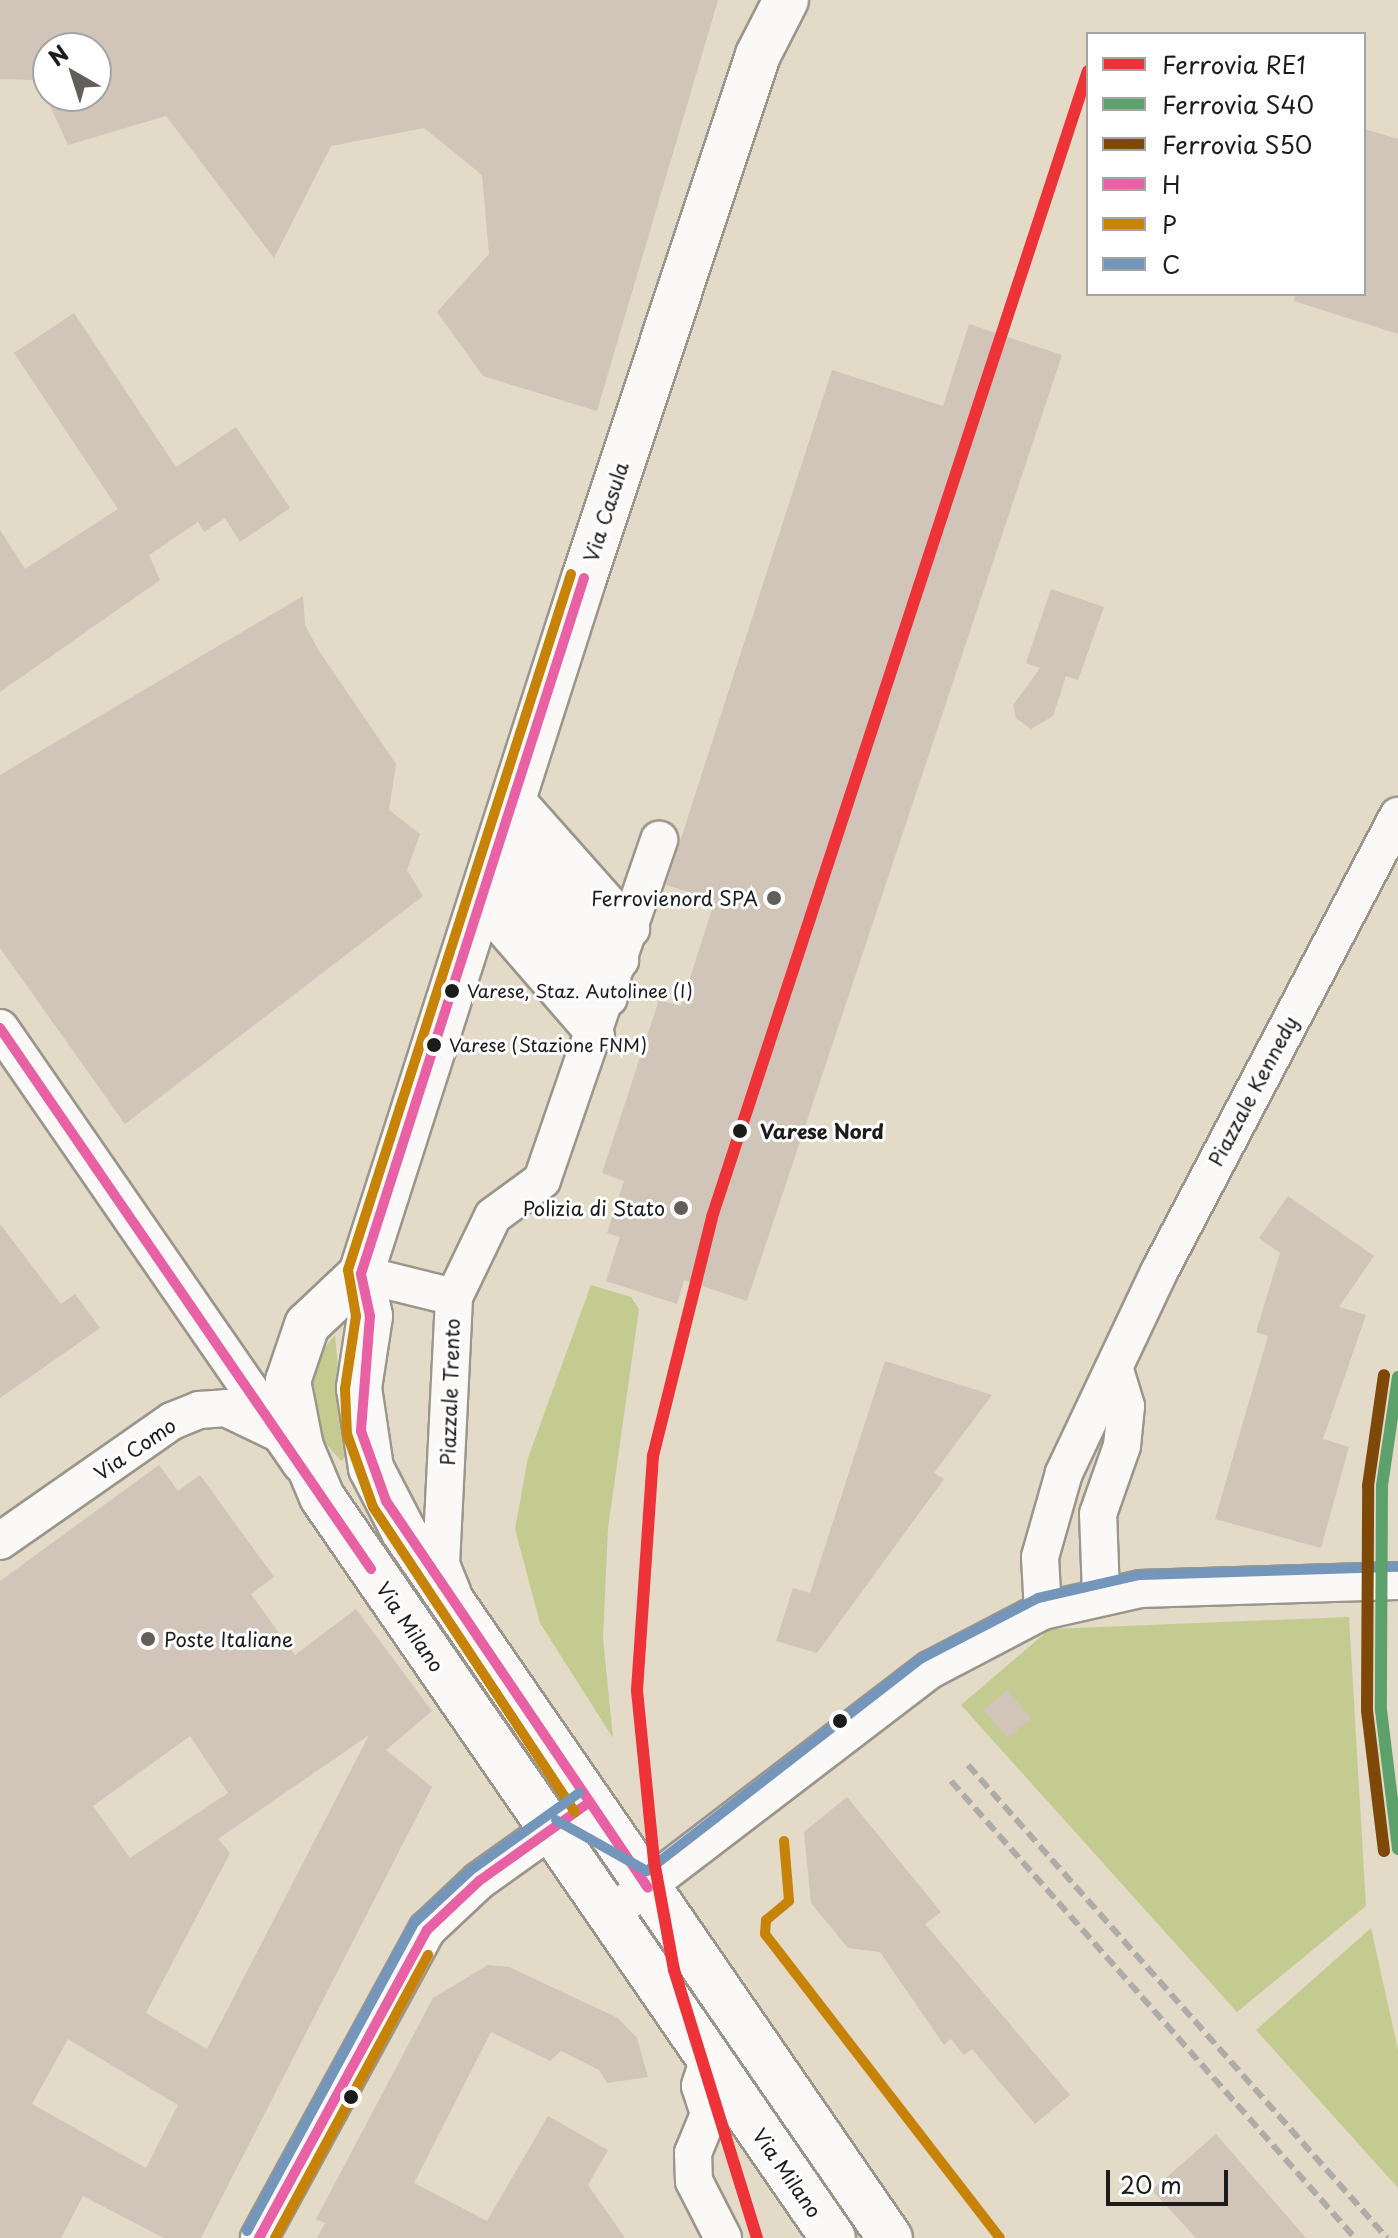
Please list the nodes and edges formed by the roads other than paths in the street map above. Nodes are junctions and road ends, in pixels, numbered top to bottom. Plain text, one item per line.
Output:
1 (772, 6) edge
2 (1398, 816) edge
3 (659, 840) dead end
4 (496, 847) junction
5 (626, 944) junction
6 (609, 998) junction
7 (0, 1028) edge
8 (596, 1035) junction
9 (361, 1274) junction
10 (454, 1297) junction
11 (1115, 1369) junction
12 (281, 1435) junction
13 (322, 1497) junction
14 (404, 1532) joint
15 (0, 1541) edge
16 (1398, 1581) edge
17 (1101, 1594) junction
18 (1043, 1611) junction
19 (465, 1625) junction
20 (587, 1804) junction
21 (549, 1832) junction
22 (648, 1888) junction
23 (608, 1916) junction
24 (708, 2061) junction
25 (259, 2238) edge
26 (723, 2238) edge
27 (833, 2238) edge
28 (890, 2238) edge

1 - 4 main road, Via Casula
2 - 11 street, Piazzale Kennedy
3 - 5 street, Piazzale Trento
4 - 5 street
4 - 6 street
4 - 8 street
4 - 9 main road, Via Casula
5 - 6 street, Piazzale Trento
6 - 8 street, Piazzale Trento
7 - 12 street, Via Milano
8 - 10 street, Piazzale Trento
9 - 10 street, Piazzale Trento
9 - 13 main road, Via Casula
9 - 14 main road, Via Casula
10 - 19 street, Piazzale Trento
11 - 17 street
11 - 18 street, Piazzale Kennedy
12 - 13 street, Via Milano
12 - 15 street, Via Como
13 - 21 main road, Via Milano
14 - 19 main road, Via Milano
16 - 17 street
17 - 18 street
18 - 22 street
19 - 20 main road, Via Milano
20 - 21 street
20 - 22 main road, Via Milano
21 - 22 street, Via Milano
21 - 23 main road, Via Milano
21 - 25 street
22 - 23 street
22 - 28 main road, Via Milano
23 - 24 main road, Via Milano
24 - 26 street
24 - 27 main road, Via Milano

